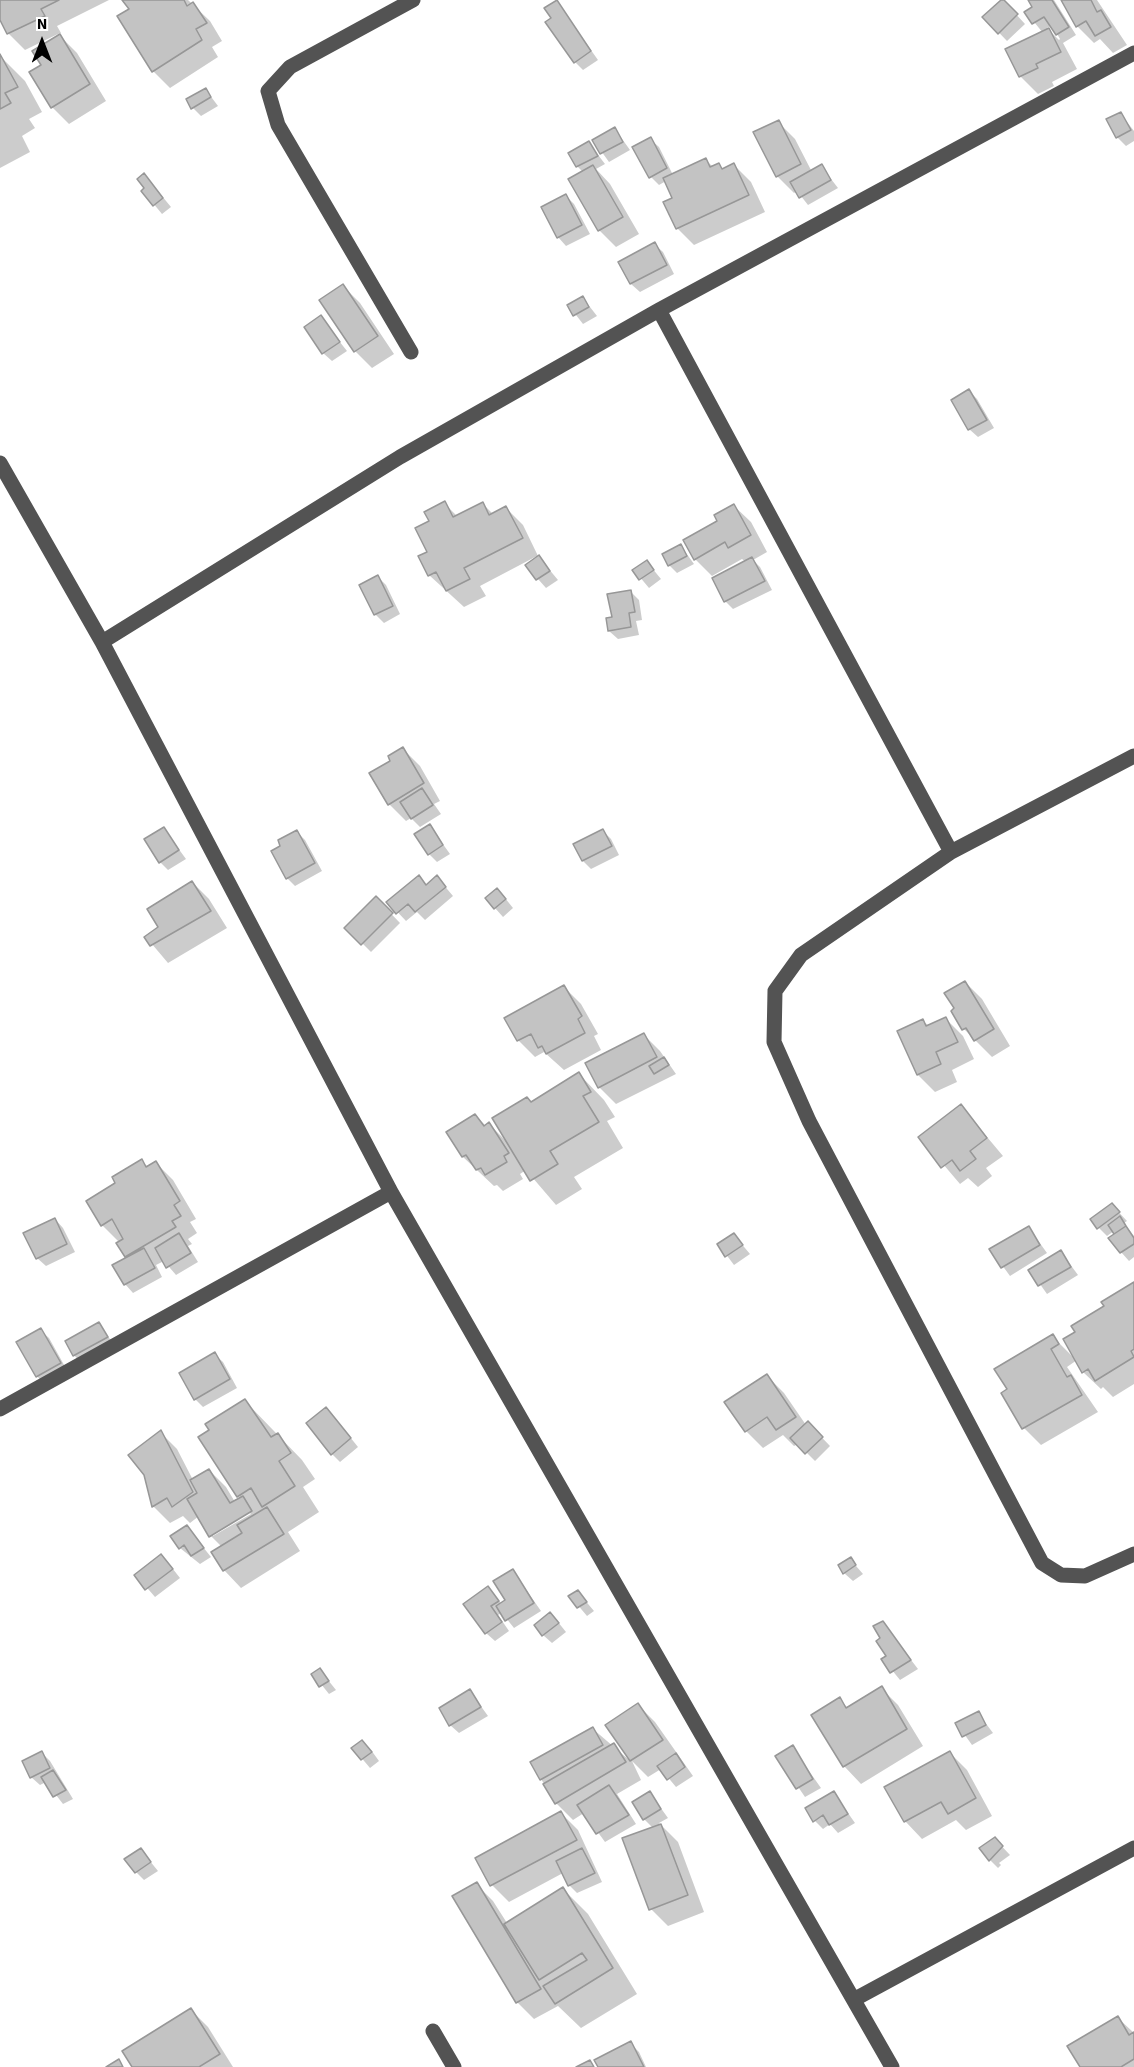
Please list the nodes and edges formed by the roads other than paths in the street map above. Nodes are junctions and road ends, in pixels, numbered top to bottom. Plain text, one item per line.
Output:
1 (412, 0) edge
2 (1134, 53) edge
3 (659, 310) junction
4 (411, 352) dead end
5 (0, 463) edge
6 (102, 642) junction
7 (1134, 756) edge
8 (951, 852) junction
9 (391, 1192) junction
10 (0, 1409) edge
11 (1134, 1554) edge
12 (1134, 1848) edge
13 (855, 1999) junction
14 (433, 2031) dead end
15 (454, 2067) edge
16 (892, 2067) edge

1 - 4 street
2 - 3 street
3 - 6 street
3 - 8 street
5 - 6 street
6 - 9 street
7 - 8 street
8 - 11 street
9 - 10 street
9 - 13 street
12 - 13 street
13 - 16 street
14 - 15 street

